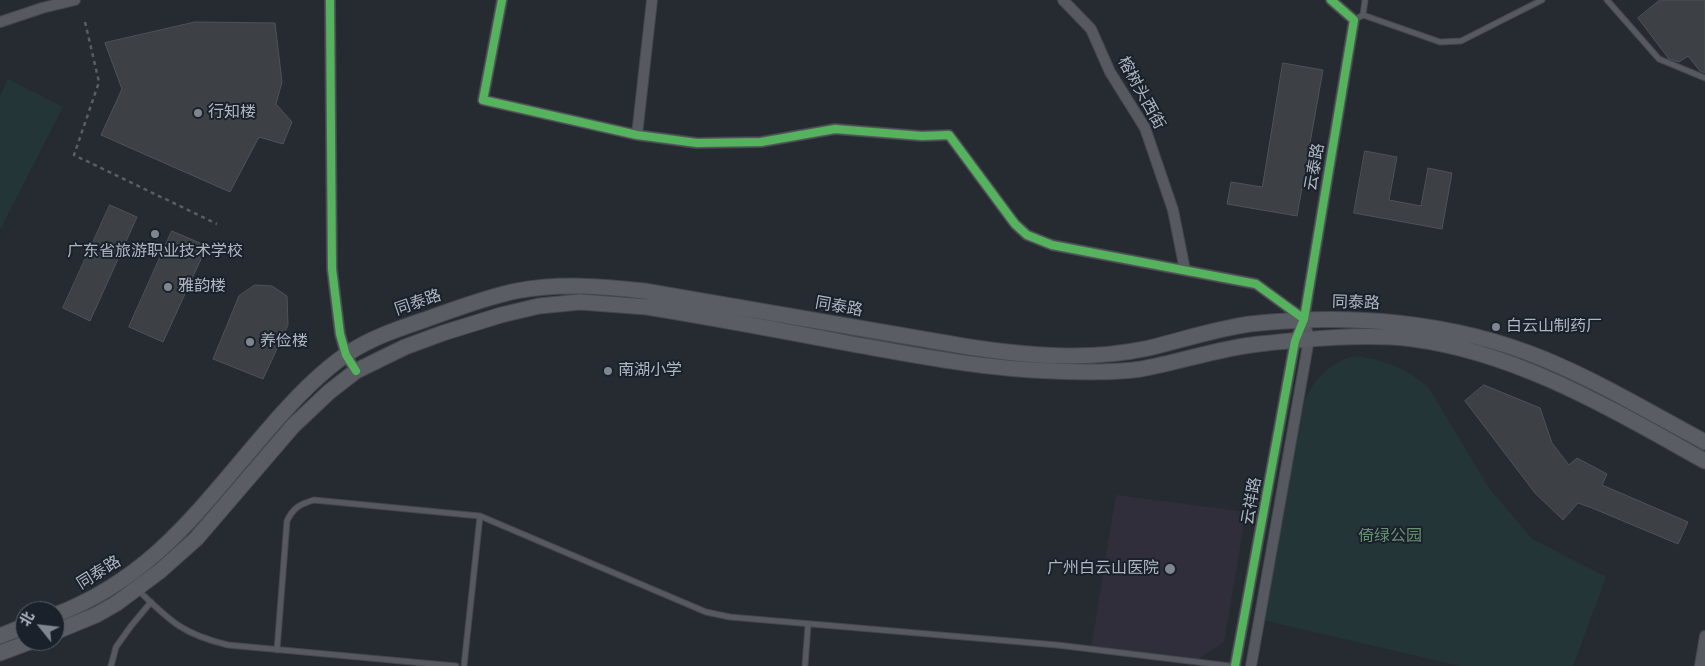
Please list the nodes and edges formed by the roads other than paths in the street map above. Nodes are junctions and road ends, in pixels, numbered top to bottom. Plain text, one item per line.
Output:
1 (75, 0) edge
2 (330, 0) edge
3 (502, 0) edge
4 (652, 0) edge
5 (1063, 0) edge
6 (1331, 0) edge
7 (1365, 0) edge
8 (1542, 0) edge
9 (1607, 0) edge
10 (1359, 17) junction
11 (0, 22) edge
12 (1705, 78) edge
13 (637, 135) junction
14 (1186, 270) junction
15 (1304, 319) junction
16 (1302, 340) junction
17 (346, 355) junction
18 (356, 371) junction
19 (1705, 442) edge
20 (1705, 461) edge
21 (480, 516) junction
22 (137, 589) junction
23 (151, 602) junction
24 (65, 611) edge
25 (808, 625) junction
26 (65, 628) edge
27 (15, 630) edge
28 (0, 636) edge
29 (1705, 636) edge
30 (15, 647) edge
31 (277, 650) junction
32 (0, 653) edge
33 (1195, 664) edge
34 (111, 666) edge
35 (456, 666) edge
36 (464, 666) edge
37 (805, 666) edge
38 (1230, 666) edge
39 (1235, 666) edge
40 (1250, 666) edge
41 (1700, 666) edge

1 - 11 street
2 - 17 street
3 - 13 street
4 - 13 street
5 - 14 street, 榕树头西街
6 - 10 street
7 - 10 lane
8 - 10 lane
9 - 12 lane
10 - 15 street, 云泰路
13 - 14 street
14 - 15 street
15 - 16 street, 云泰路
15 - 17 main road, 同泰路
15 - 19 main road, 同泰路
16 - 18 main road, 同泰路
16 - 20 main road, 同泰路
16 - 39 street, 云祥路
16 - 40 street, 云祥路
17 - 18 street
17 - 24 main road, 同泰路
18 - 22 main road, 同泰路
21 - 25 lane
21 - 31 lane
21 - 36 lane
22 - 23 lane
22 - 26 main road, 同泰路
23 - 31 lane
23 - 34 lane
25 - 33 lane
25 - 37 lane
27 - 28 main road
29 - 41 street
30 - 32 main road
31 - 35 lane
33 - 38 lane

